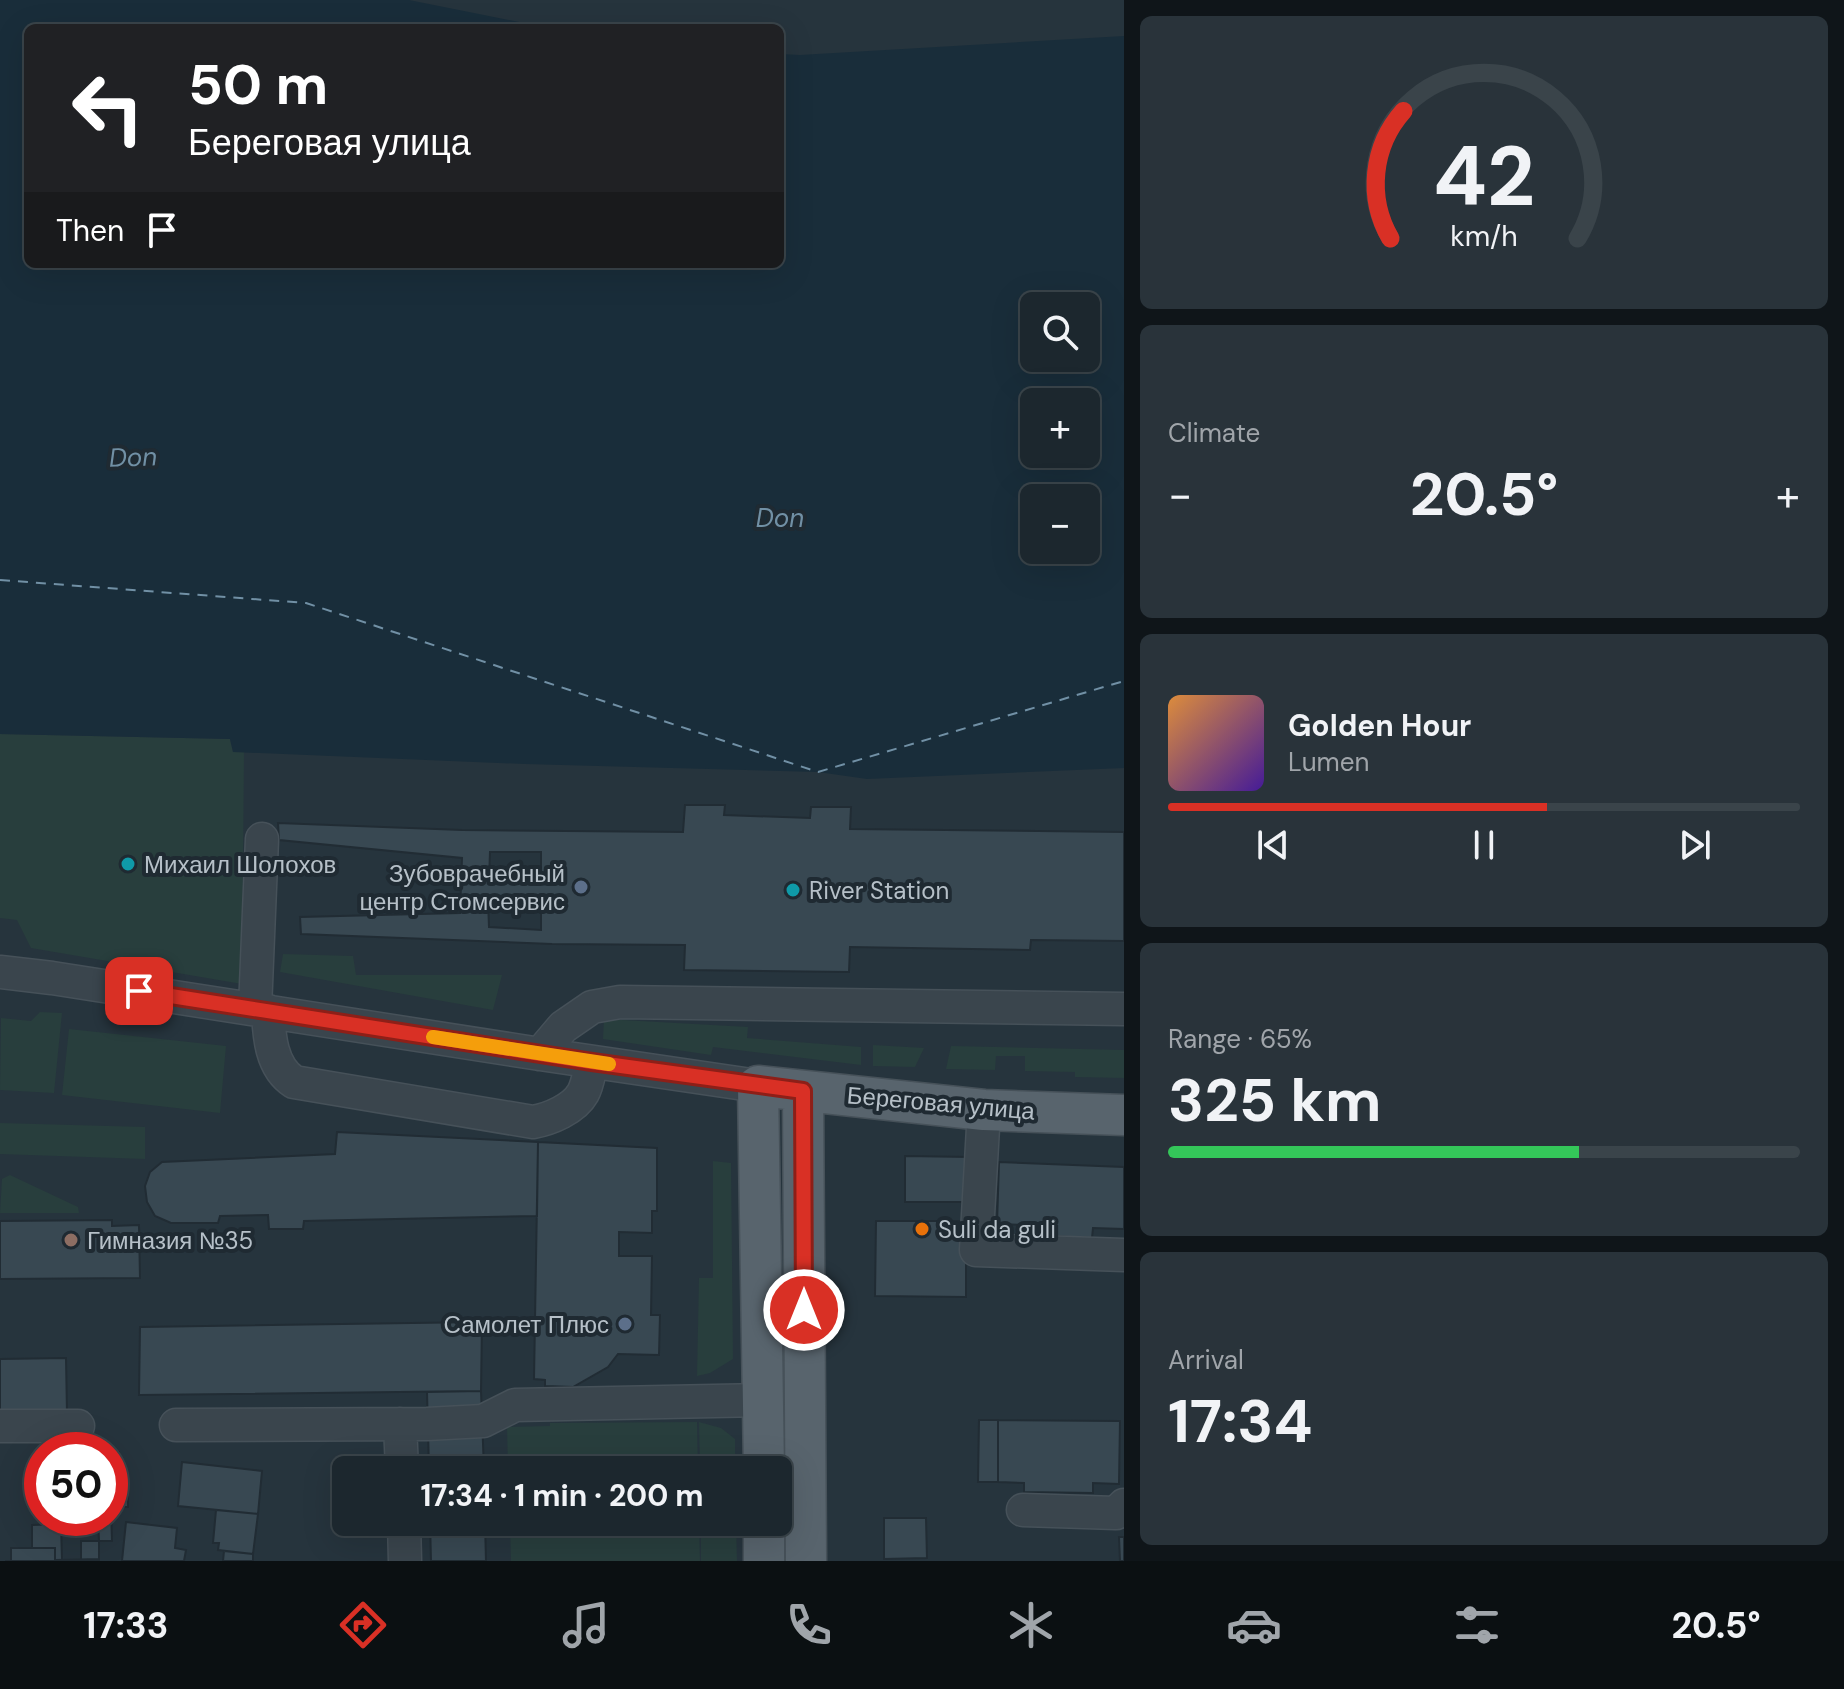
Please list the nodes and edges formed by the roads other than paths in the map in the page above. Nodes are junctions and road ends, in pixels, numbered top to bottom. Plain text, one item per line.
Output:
1 (262, 839) dead end
2 (0, 972) edge
3 (1124, 1009) edge
4 (261, 1010) junction
5 (540, 1054) junction
6 (592, 1062) junction
7 (758, 1086) junction
8 (803, 1091) junction
9 (984, 1110) junction
10 (1124, 1115) edge
11 (1124, 1255) edge
12 (764, 1400) junction
13 (400, 1424) junction
14 (176, 1425) dead end
15 (0, 1426) edge
16 (78, 1426) dead end
17 (401, 1456) edge
18 (764, 1456) edge
19 (1124, 1505) edge
20 (1023, 1510) dead end
21 (404, 1536) edge
22 (764, 1536) edge
23 (405, 1561) edge
24 (764, 1561) edge
25 (806, 1561) edge

1 - 4 street
2 - 4 street, Береговая улица
3 - 5 street
4 - 5 street, Береговая улица
4 - 6 street
5 - 6 street, Береговая улица
6 - 7 street, Береговая улица
7 - 8 main road, Береговая улица
7 - 12 main road
8 - 9 main road, Береговая улица
8 - 25 main road
9 - 10 main road, Береговая улица
9 - 11 street
12 - 13 street
12 - 18 main road
13 - 14 street
13 - 17 street
15 - 16 street
19 - 20 street
21 - 23 street
22 - 24 main road

